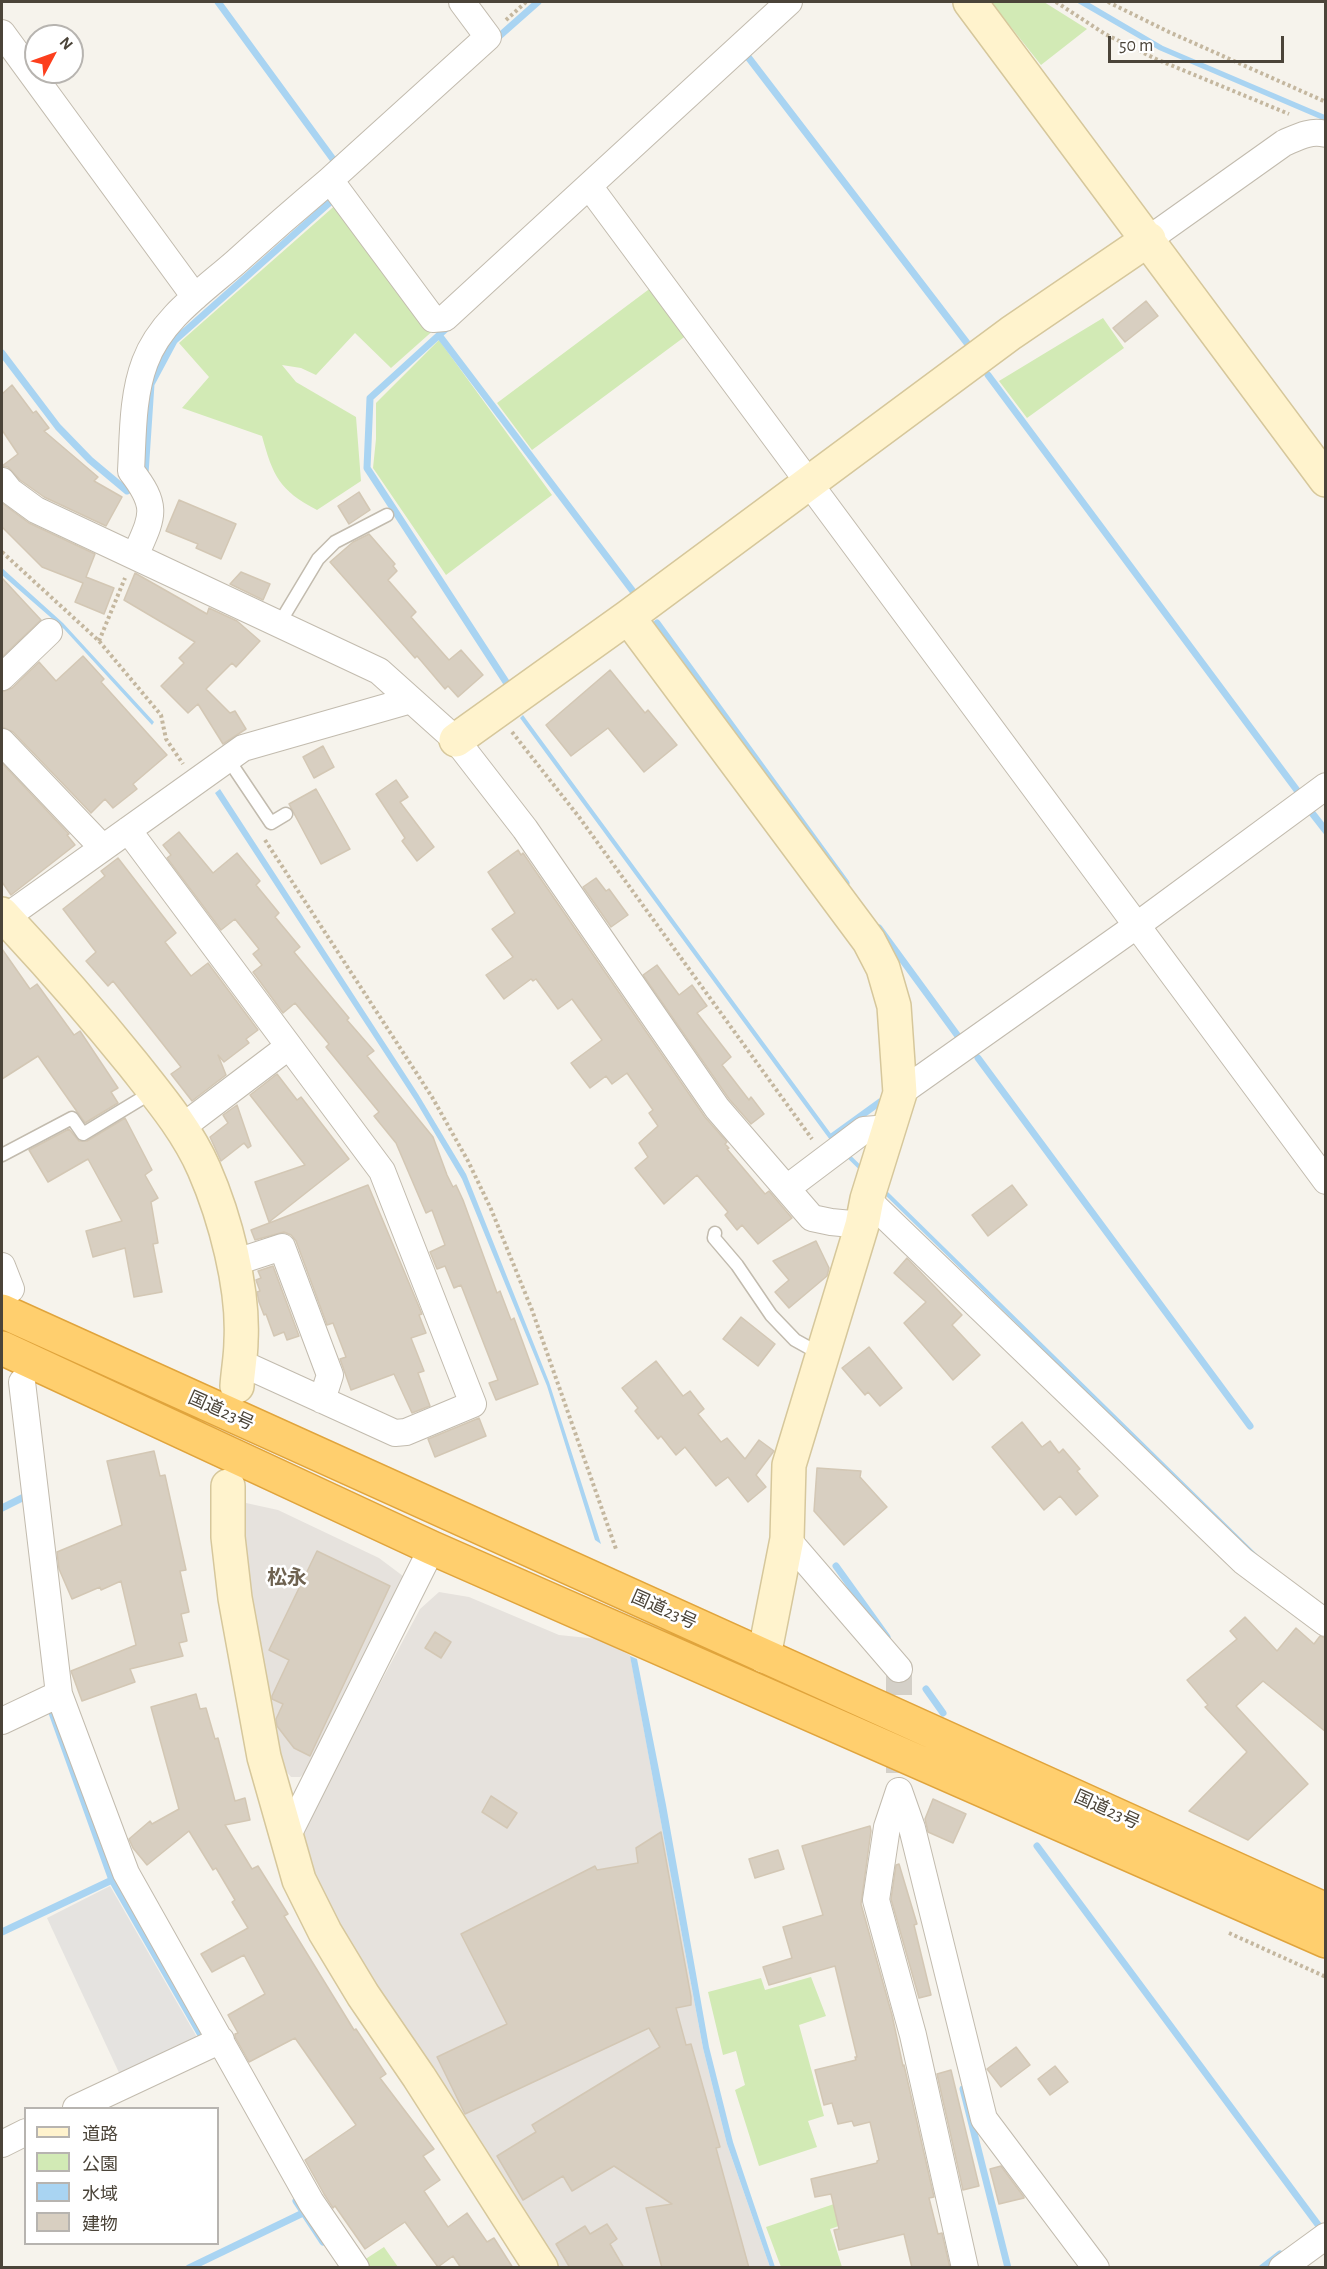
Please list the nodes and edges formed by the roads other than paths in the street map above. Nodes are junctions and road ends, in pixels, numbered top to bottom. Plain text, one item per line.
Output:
1 (462, 2) edge
2 (789, 2) edge
3 (970, 2) edge
4 (2, 33) edge
5 (1321, 133) edge
6 (330, 180) junction
7 (589, 186) junction
8 (1149, 239) junction
9 (195, 297) junction
10 (1326, 480) edge
11 (2, 481) edge
12 (808, 483) junction
13 (387, 514) dead end
14 (135, 556) junction
15 (628, 617) junction
16 (279, 624) junction
17 (49, 632) dead end
18 (2, 677) edge
19 (411, 700) junction
20 (456, 740) junction
21 (2, 742) edge
22 (228, 759) junction
23 (1326, 786) edge
24 (286, 814) dead end
25 (128, 830) junction
26 (103, 848) junction
27 (3, 916) edge
28 (1136, 926) junction
29 (288, 1047) junction
30 (154, 1090) junction
31 (900, 1093) junction
32 (181, 1128) junction
33 (889, 1128) junction
34 (2, 1155) edge
35 (1326, 1181) edge
36 (787, 1188) junction
37 (869, 1196) junction
38 (715, 1233) dead end
39 (232, 1263) junction
40 (5, 1289) edge
41 (2, 1348) edge
42 (823, 1355) junction
43 (238, 1374) joint
44 (16, 1391) edge
45 (322, 1400) junction
46 (228, 1486) dead end
47 (787, 1539) junction
48 (432, 1548) junction
49 (1326, 1623) edge
50 (764, 1656) junction
51 (898, 1670) tunnel mouth
52 (59, 1694) junction
53 (2, 1721) edge
54 (286, 1839) junction
55 (1326, 1910) edge
56 (1326, 1941) edge
57 (221, 2040) junction
58 (80, 2107) edge
59 (24, 2133) edge
60 (2, 2144) edge
61 (1326, 2235) edge
62 (356, 2268) edge
63 (542, 2268) edge
64 (965, 2268) edge
65 (1096, 2268) edge
66 (1282, 2268) edge

1 - 6 street
2 - 7 street
3 - 8 street
4 - 9 street
5 - 8 street
6 - 7 street
6 - 9 street
7 - 12 street
8 - 10 street
8 - 12 street
9 - 14 street
11 - 14 street
12 - 15 street
12 - 28 street
13 - 16 lane
14 - 16 street
15 - 20 street
15 - 31 street
16 - 19 street
17 - 18 street
19 - 20 street
19 - 22 street
20 - 36 street
21 - 26 street
22 - 24 lane
22 - 25 street
23 - 28 street
25 - 26 street
25 - 29 street
26 - 27 street
27 - 30 street
28 - 31 street
28 - 35 street
29 - 32 street
29 - 45 street
30 - 32 street
30 - 34 lane
31 - 33 street
32 - 39 street
33 - 36 street
33 - 37 street
36 - 37 street
37 - 42 street
37 - 49 street
38 - 42 lane
39 - 43 street
39 - 45 street
40 - 50 highway, 国道23号
41 - 48 highway, 国道23号
42 - 47 street
43 - 45 street
44 - 52 street
46 - 54 street
47 - 50 street
47 - 51 street
48 - 54 street
48 - 56 highway, 国道23号
50 - 55 highway, 国道23号
52 - 53 street
52 - 57 street
54 - 63 street
57 - 58 street
57 - 62 street
59 - 60 street
61 - 66 street
64 - 65 street

